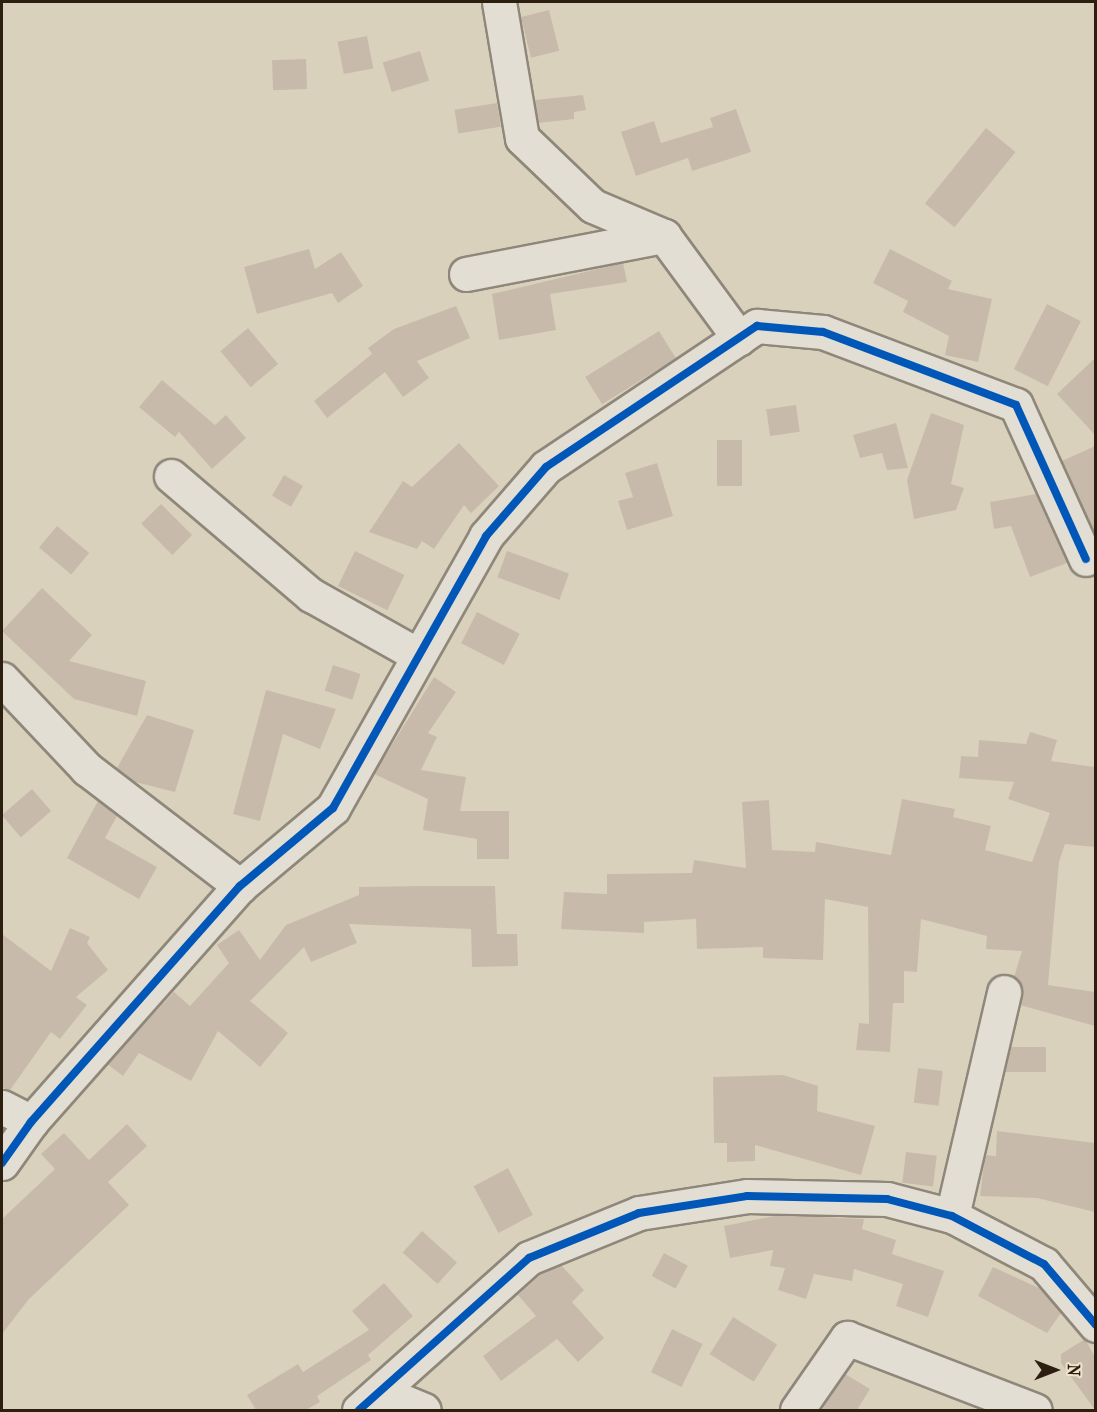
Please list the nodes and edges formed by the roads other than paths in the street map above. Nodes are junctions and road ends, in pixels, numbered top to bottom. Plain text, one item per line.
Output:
1 (499, 2) edge
2 (664, 236) junction
3 (466, 274) dead end
4 (739, 338) junction
5 (171, 476) dead end
6 (1086, 559) dead end
7 (416, 654) junction
8 (2, 679) edge
9 (240, 886) junction
10 (1004, 992) dead end
11 (2, 1107) edge
12 (31, 1122) junction
13 (2, 1163) edge
14 (952, 1216) junction
15 (1095, 1325) edge
16 (371, 1402) edge
17 (424, 1410) edge
18 (797, 1410) edge
19 (1035, 1410) edge

1 - 2 street
2 - 3 street
2 - 4 street
4 - 6 street
4 - 7 street
5 - 7 street
7 - 9 street
8 - 9 street
9 - 12 street
10 - 14 street
11 - 12 street
12 - 13 street
14 - 15 street
14 - 16 street
16 - 17 street
18 - 19 street

